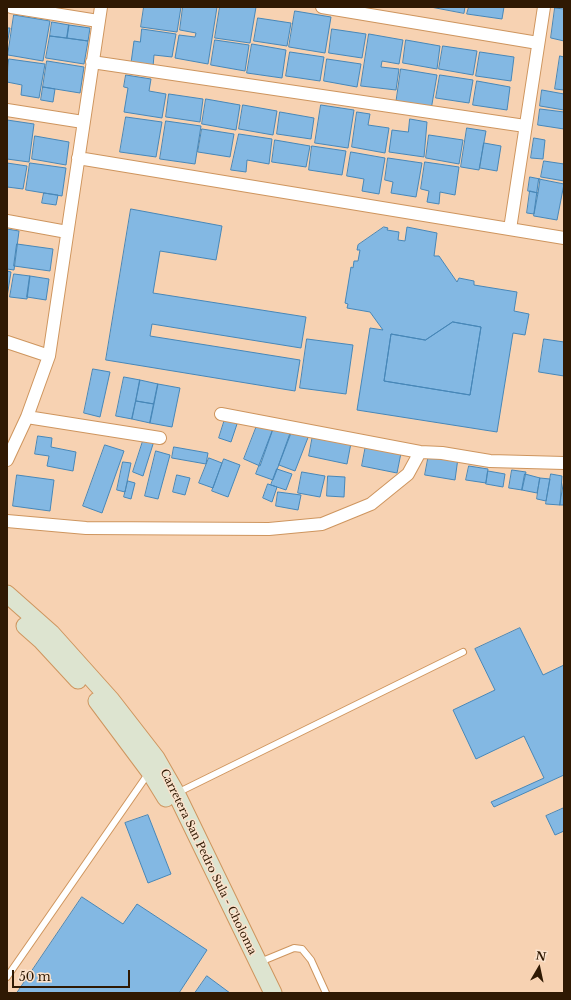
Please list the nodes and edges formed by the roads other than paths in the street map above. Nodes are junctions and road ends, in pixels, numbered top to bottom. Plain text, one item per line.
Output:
1 (12, 7) edge
2 (101, 7) edge
3 (322, 7) edge
4 (544, 7) edge
5 (98, 21) junction
6 (538, 43) junction
7 (92, 62) junction
8 (7, 110) edge
9 (83, 122) junction
10 (525, 126) junction
11 (78, 158) junction
12 (7, 221) edge
13 (510, 229) junction
14 (67, 232) junction
15 (564, 238) edge
16 (7, 342) edge
17 (49, 356) junction
18 (221, 414) dead end
19 (27, 417) junction
20 (160, 438) dead end
21 (420, 452) junction
22 (563, 459) edge
23 (7, 460) edge
24 (7, 521) edge
25 (7, 594) edge
26 (7, 610) edge
27 (463, 652) dead end
28 (153, 765) junction
29 (171, 796) junction
30 (258, 963) junction
31 (7, 977) edge
32 (260, 993) edge
33 (272, 993) edge
34 (326, 993) edge

1 - 5 street
2 - 5 street
3 - 6 street
4 - 6 street
5 - 7 street
6 - 10 street
7 - 9 street
7 - 10 street
8 - 9 street
9 - 11 street
10 - 13 street
11 - 13 street
11 - 14 street
12 - 14 street
13 - 15 street
14 - 17 street
16 - 17 street
17 - 19 street
18 - 21 street
19 - 20 street
19 - 23 street
21 - 22 street
21 - 24 street
25 - 28 main road, Carretera San Pedro Sula - Choloma
26 - 28 main road, Carretera San Pedro Sula - Choloma
27 - 29 lane
28 - 29 main road, Carretera San Pedro Sula - Choloma
28 - 31 lane
29 - 30 main road, Carretera San Pedro Sula - Choloma
29 - 32 main road, Carretera San Pedro Sula - Choloma
30 - 33 main road, Carretera San Pedro Sula - Choloma
30 - 34 lane

